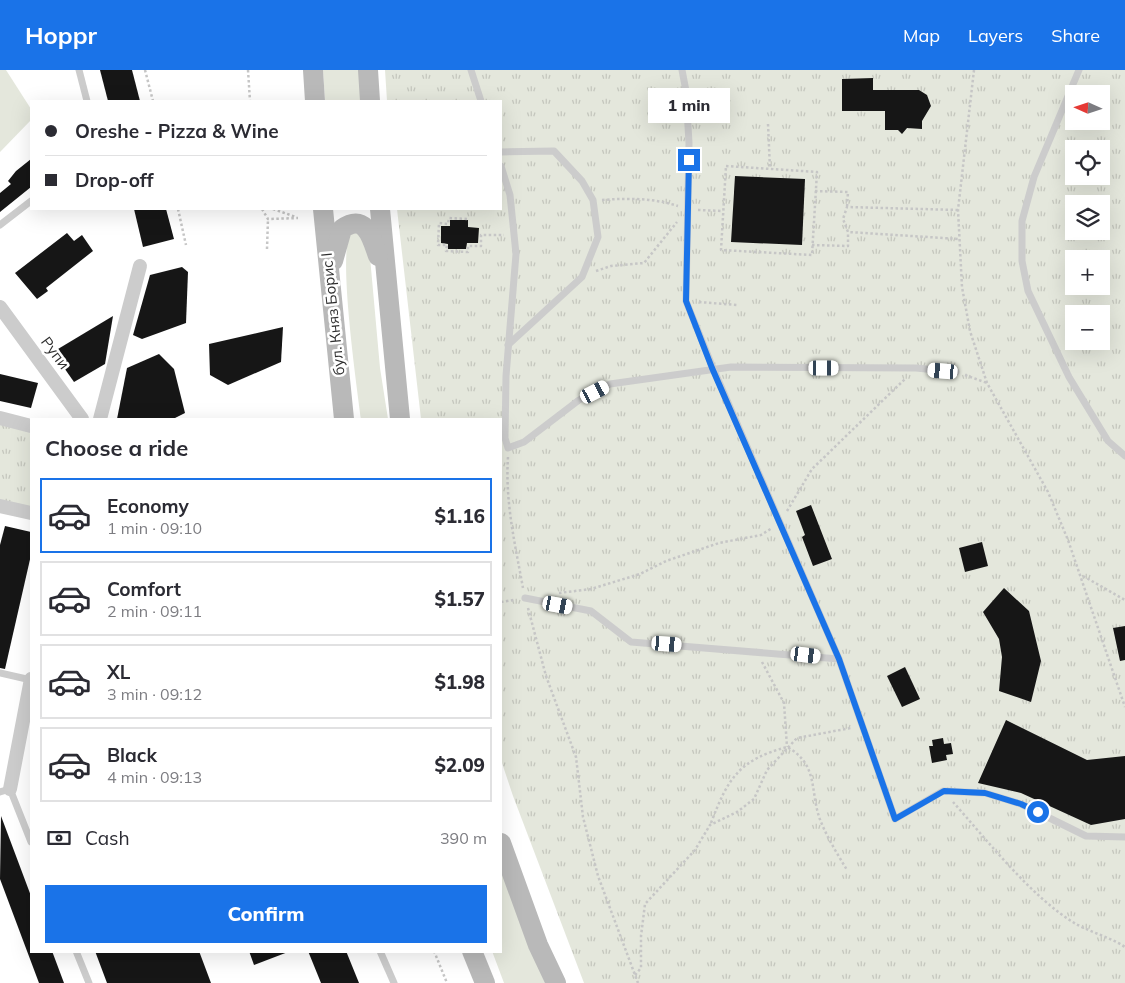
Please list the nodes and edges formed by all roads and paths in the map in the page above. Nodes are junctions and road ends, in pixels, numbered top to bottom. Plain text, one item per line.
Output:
1 (79, 70) edge
2 (145, 70) edge
3 (248, 70) edge
4 (313, 70) edge
5 (368, 70) edge
6 (471, 70) edge
7 (682, 70) edge
8 (974, 70) edge
9 (1079, 70) edge
10 (87, 100) edge
11 (153, 100) edge
12 (250, 100) edge
13 (315, 100) edge
14 (370, 100) edge
15 (481, 100) edge
16 (768, 124) dead end
17 (502, 152) edge
18 (502, 169) edge
19 (770, 169) junction
20 (815, 191) junction
21 (594, 200) junction
22 (30, 202) edge
23 (847, 207) junction
24 (688, 209) junction
25 (178, 210) edge
26 (263, 210) edge
27 (276, 210) edge
28 (323, 210) edge
29 (380, 210) edge
30 (958, 210) junction
31 (723, 211) junction
32 (268, 219) junction
33 (467, 219) dead end
34 (0, 225) edge
35 (848, 232) junction
36 (515, 234) junction
37 (959, 239) junction
38 (186, 245) dead end
39 (812, 245) junction
40 (267, 249) dead end
41 (140, 266) dead end
42 (582, 277) junction
43 (386, 280) junction
44 (329, 281) junction
45 (686, 301) junction
46 (737, 305) dead end
47 (0, 307) edge
48 (508, 345) junction
49 (712, 368) junction
50 (916, 368) junction
51 (956, 372) joint
52 (988, 383) junction
53 (0, 418) edge
54 (81, 418) edge
55 (100, 418) edge
56 (344, 418) edge
57 (400, 418) edge
58 (30, 426) edge
59 (508, 448) junction
60 (1125, 456) edge
61 (0, 506) edge
62 (30, 513) edge
63 (780, 522) junction
64 (1082, 575) junction
65 (553, 594) dead end
66 (525, 598) junction
67 (1125, 600) edge
68 (757, 651) junction
69 (839, 659) junction
70 (0, 673) edge
71 (30, 680) edge
72 (30, 684) edge
73 (1125, 707) edge
74 (863, 726) junction
75 (787, 747) junction
76 (5, 790) edge
77 (944, 791) junction
78 (710, 824) junction
79 (1125, 837) edge
80 (30, 840) edge
81 (502, 847) edge
82 (847, 870) dead end
83 (1125, 947) edge
84 (77, 953) edge
85 (381, 953) edge
86 (435, 953) edge
87 (473, 953) edge
88 (635, 975) junction
89 (89, 983) edge
90 (394, 983) edge
91 (447, 983) edge
92 (485, 983) edge
93 (556, 983) edge
94 (638, 983) edge

1 - 10 lane
2 - 11 path
3 - 12 path
4 - 13 main road
5 - 14 main road
6 - 15 lane
7 - 24 lane
8 - 30 path
9 - 60 lane
16 - 19 path
17 - 21 lane
18 - 36 lane
19 - 20 path
19 - 31 path
20 - 23 path
20 - 39 path
21 - 24 path
21 - 42 lane
22 - 34 lane
23 - 30 path
23 - 35 path
24 - 31 path
24 - 42 path
24 - 45 lane
25 - 38 path
26 - 32 path
27 - 32 path
28 - 44 main road, бул. Княз Борис I
29 - 43 main road
30 - 37 path
31 - 39 path
32 - 40 path
33 - 36 path
35 - 37 path
35 - 39 path
36 - 48 lane
37 - 52 path
41 - 55 street
42 - 48 lane
43 - 44 main road
43 - 57 main road
44 - 56 main road, бул. Княз Борис I
45 - 46 path
45 - 49 lane
47 - 54 street, Рупи
48 - 59 lane
49 - 50 lane
49 - 59 lane
49 - 63 lane
50 - 51 lane
50 - 63 path
51 - 52 path
52 - 64 path
53 - 58 street
59 - 66 path
61 - 62 street
63 - 65 path
63 - 69 lane
64 - 67 path
64 - 73 path
66 - 68 lane
66 - 88 path
68 - 69 lane
68 - 75 path
69 - 74 lane
70 - 71 lane
72 - 76 street
74 - 75 path
74 - 77 lane
75 - 78 path
75 - 78 path
75 - 82 path
76 - 80 lane
77 - 79 lane
77 - 83 path
78 - 88 path
81 - 93 main road
84 - 89 lane
85 - 90 lane
86 - 91 path
87 - 92 main road
88 - 94 path

